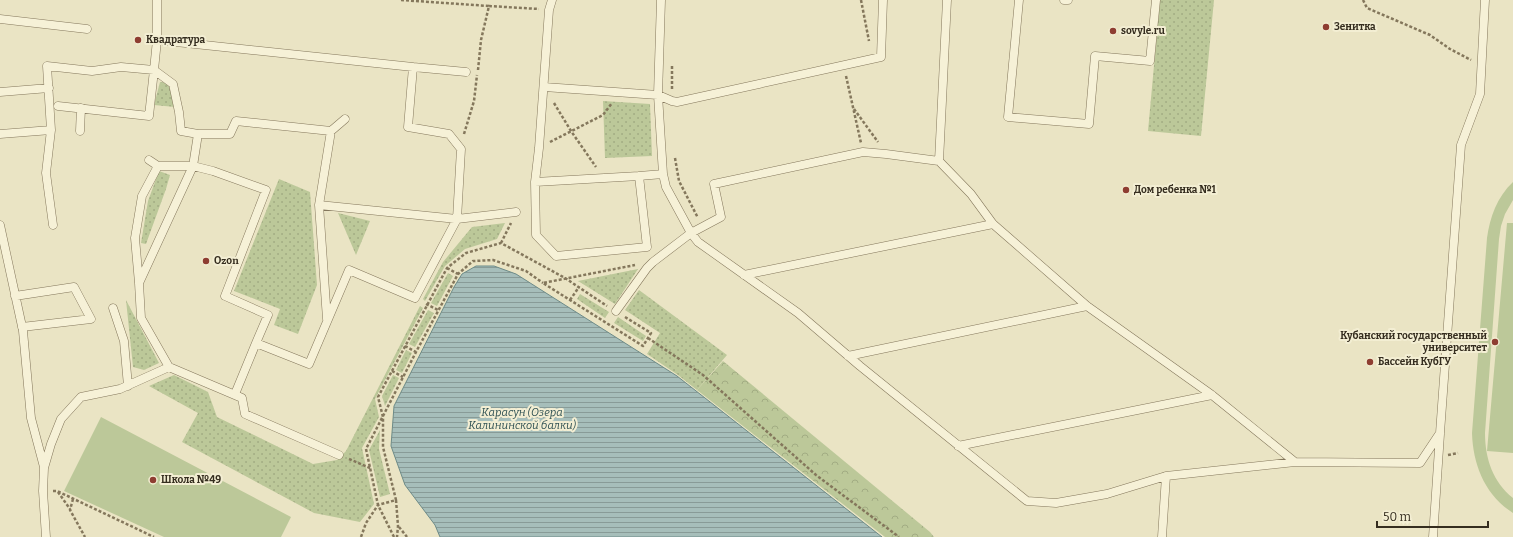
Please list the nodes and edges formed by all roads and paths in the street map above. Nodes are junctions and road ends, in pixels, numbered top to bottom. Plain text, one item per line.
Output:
1 (157, 0) edge
2 (400, 0) edge
3 (552, 0) edge
4 (663, 0) edge
5 (861, 0) edge
6 (883, 0) edge
7 (947, 0) edge
8 (1019, 0) edge
9 (1064, 0) edge
10 (1068, 0) edge
11 (1156, 0) edge
12 (1363, 0) edge
13 (1485, 0) edge
14 (489, 6) junction
15 (549, 10) junction
16 (0, 19) edge
17 (87, 28) dead end
18 (157, 40) junction
19 (873, 58) junction
20 (672, 62) dead end
21 (844, 65) junction
22 (1482, 66) junction
23 (413, 67) junction
24 (154, 70) junction
25 (466, 72) dead end
26 (544, 87) junction
27 (49, 88) junction
28 (0, 92) edge
29 (620, 92) junction
30 (658, 95) junction
31 (672, 101) junction
32 (58, 106) dead end
33 (852, 107) junction
34 (81, 108) junction
35 (345, 119) dead end
36 (51, 130) junction
37 (80, 131) dead end
38 (331, 131) junction
39 (570, 131) junction
40 (0, 134) edge
41 (198, 134) junction
42 (540, 148) junction
43 (461, 149) junction
44 (863, 152) junction
45 (674, 154) dead end
46 (886, 154) junction
47 (149, 160) dead end
48 (939, 161) junction
49 (158, 166) junction
50 (193, 166) junction
51 (663, 174) junction
52 (639, 176) junction
53 (604, 178) junction
54 (535, 182) junction
55 (319, 205) junction
56 (516, 212) dead end
57 (457, 219) junction
58 (511, 224) dead end
59 (993, 224) junction
60 (0, 225) edge
61 (53, 225) dead end
62 (702, 227) junction
63 (691, 233) junction
64 (2, 242) edge
65 (501, 243) junction
66 (653, 262) junction
67 (447, 268) junction
68 (458, 274) junction
69 (744, 275) junction
70 (565, 278) junction
71 (543, 283) junction
72 (139, 284) junction
73 (579, 287) junction
74 (16, 296) junction
75 (570, 300) junction
76 (426, 305) junction
77 (1087, 306) junction
78 (113, 308) dead end
79 (438, 310) junction
80 (616, 311) junction
81 (327, 321) junction
82 (22, 326) junction
83 (648, 338) junction
84 (256, 343) junction
85 (405, 346) junction
86 (416, 352) junction
87 (848, 356) junction
88 (169, 367) junction
89 (392, 371) junction
90 (403, 377) junction
91 (128, 386) junction
92 (235, 394) junction
93 (1212, 395) junction
94 (383, 417) junction
95 (1440, 434) junction
96 (958, 446) junction
97 (339, 456) joint
98 (1295, 462) junction
99 (44, 468) junction
100 (370, 468) junction
101 (1166, 476) junction
102 (43, 491) junction
103 (57, 491) junction
104 (73, 499) junction
105 (396, 500) junction
106 (378, 505) junction
107 (70, 510) junction
108 (398, 526) junction
109 (46, 537) edge
110 (85, 537) edge
111 (154, 537) edge
112 (361, 537) edge
113 (396, 537) edge
114 (407, 537) edge
115 (899, 537) edge
116 (1162, 537) edge
117 (1433, 537) edge

1 - 18 lane
2 - 14 path
3 - 15 lane
4 - 30 lane
5 - 19 path
6 - 19 lane
7 - 48 lane
8 - 11 lane
9 - 10 lane
12 - 22 path
13 - 22 lane
14 - 15 path
14 - 43 path
15 - 26 lane
16 - 17 lane
18 - 23 lane
18 - 24 lane
19 - 21 lane
20 - 31 path
21 - 31 lane
21 - 33 path
22 - 95 lane
23 - 25 lane
23 - 43 lane
24 - 27 lane
24 - 34 lane
24 - 41 lane
26 - 29 lane
26 - 39 path
26 - 42 lane
27 - 28 lane
27 - 36 lane
29 - 30 lane
29 - 39 path
30 - 31 lane
30 - 51 lane
32 - 34 lane
33 - 44 path
33 - 46 path
34 - 37 lane
35 - 38 lane
36 - 40 lane
36 - 61 lane
38 - 41 lane
38 - 55 lane
39 - 42 path
39 - 53 path
41 - 50 lane
42 - 54 lane
43 - 57 lane
44 - 46 lane
44 - 62 lane
45 - 62 path
46 - 48 lane
47 - 49 lane
48 - 59 lane
49 - 50 lane
49 - 72 lane
50 - 72 lane
50 - 84 lane
51 - 52 lane
51 - 63 lane
52 - 53 lane
52 - 54 lane
53 - 54 lane
55 - 57 lane
55 - 81 lane
56 - 57 lane
57 - 81 lane
58 - 65 path
59 - 69 lane
59 - 77 lane
60 - 64 lane
62 - 63 lane
63 - 66 lane
63 - 69 lane
64 - 74 lane
65 - 67 path
65 - 70 path
66 - 70 path
66 - 80 lane
67 - 68 path
67 - 76 path
68 - 71 path
68 - 79 path
69 - 87 lane
70 - 71 path
70 - 73 path
71 - 75 path
72 - 88 lane
73 - 75 path
73 - 80 path
74 - 82 lane
74 - 82 lane
75 - 83 path
76 - 79 path
76 - 85 path
77 - 87 lane
77 - 93 lane
78 - 91 lane
79 - 86 path
80 - 83 path
81 - 84 lane
82 - 99 lane
83 - 115 path
84 - 92 lane
85 - 86 path
85 - 89 path
86 - 90 path
87 - 96 lane
88 - 91 lane
88 - 92 lane
89 - 90 path
89 - 94 path
90 - 94 path
91 - 99 lane
92 - 97 lane
93 - 96 lane
93 - 98 lane
94 - 100 path
94 - 105 path
95 - 98 lane
95 - 117 lane
96 - 101 lane
97 - 100 path
98 - 101 lane
99 - 102 lane
100 - 106 path
101 - 116 lane
102 - 103 path
102 - 109 lane
103 - 104 path
103 - 107 path
104 - 107 path
104 - 111 path
105 - 106 path
105 - 108 path
106 - 112 path
106 - 113 path
107 - 110 path
108 - 113 path
108 - 114 path

